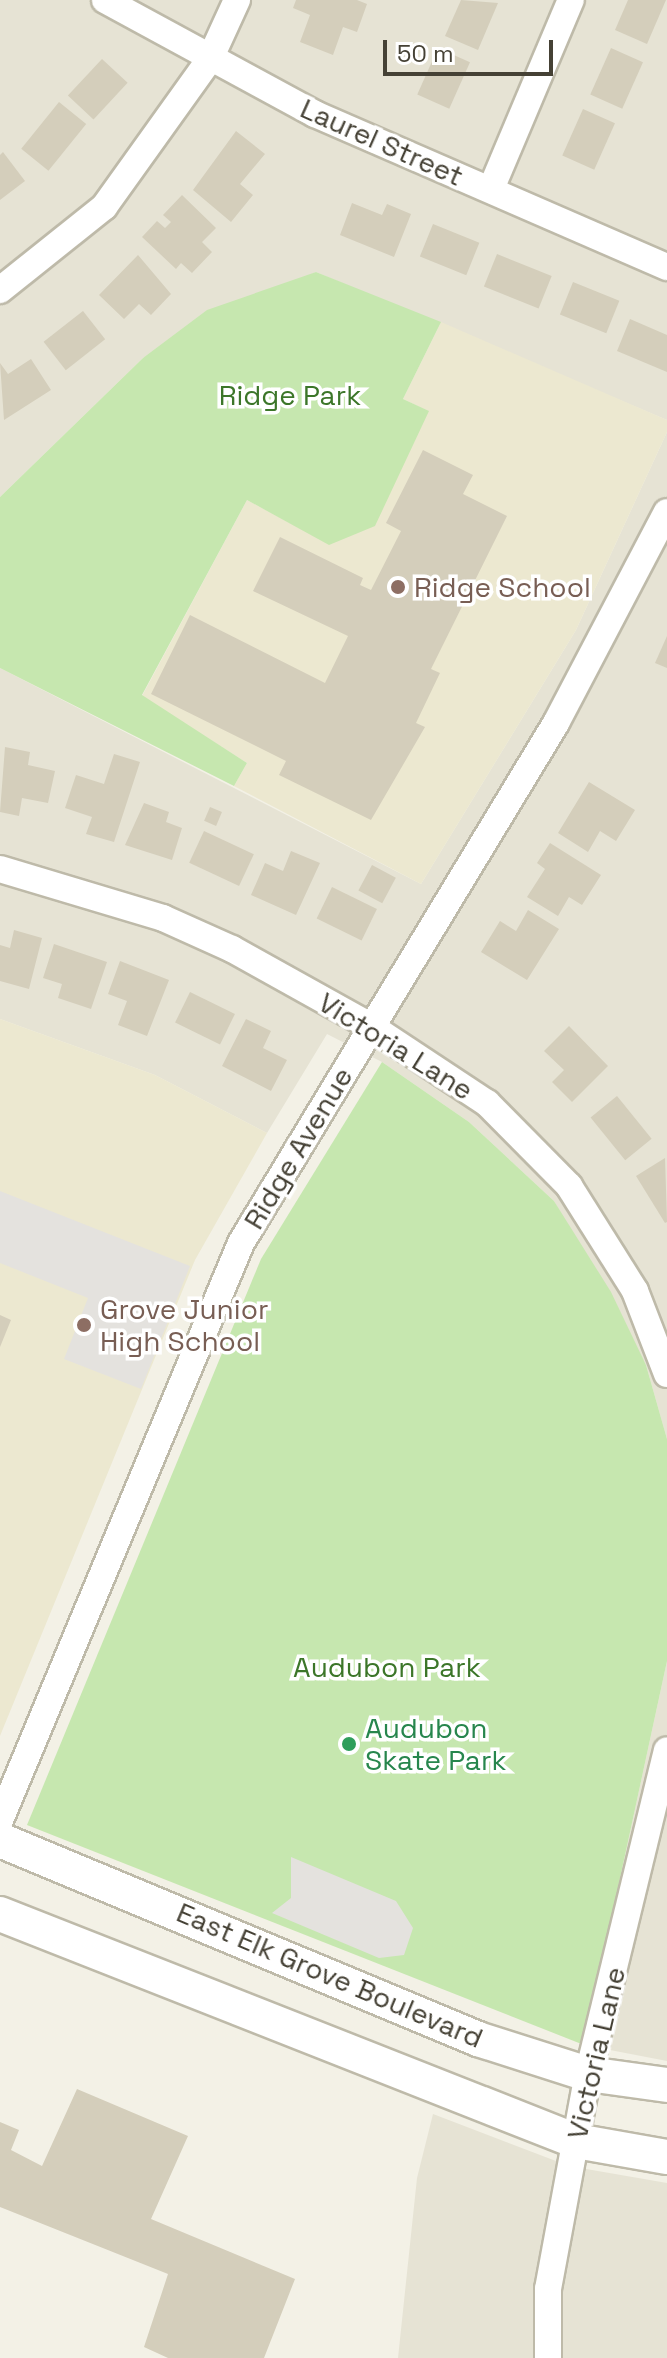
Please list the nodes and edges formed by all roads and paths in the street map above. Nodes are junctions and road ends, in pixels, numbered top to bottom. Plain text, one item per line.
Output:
1 (105, 0) edge
2 (237, 0) edge
3 (571, 0) edge
4 (210, 59) junction
5 (491, 189) junction
6 (667, 267) edge
7 (0, 290) edge
8 (667, 512) edge
9 (656, 564) edge
10 (0, 869) edge
11 (372, 1027) junction
12 (667, 1374) edge
13 (667, 1751) edge
14 (663, 1792) edge
15 (0, 1820) edge
16 (0, 1840) edge
17 (0, 1914) edge
18 (588, 2074) junction
19 (667, 2085) edge
20 (576, 2141) junction
21 (667, 2157) edge
22 (548, 2358) edge

1 - 4 street, Laurel Street
2 - 4 street
3 - 5 street
4 - 5 street, Laurel Street
4 - 7 street
5 - 6 street, Laurel Street
8 - 9 street, Ridge Avenue
9 - 11 street, Ridge Avenue
10 - 11 street, Victoria Lane
11 - 12 street, Victoria Lane
11 - 15 street, Ridge Avenue
13 - 14 street, Victoria Lane
14 - 18 street, Victoria Lane
16 - 18 street, East Elk Grove Boulevard
17 - 20 street
18 - 19 street, East Elk Grove Boulevard
18 - 20 street, Victoria Lane
20 - 21 street
20 - 22 street, Victoria Lane

